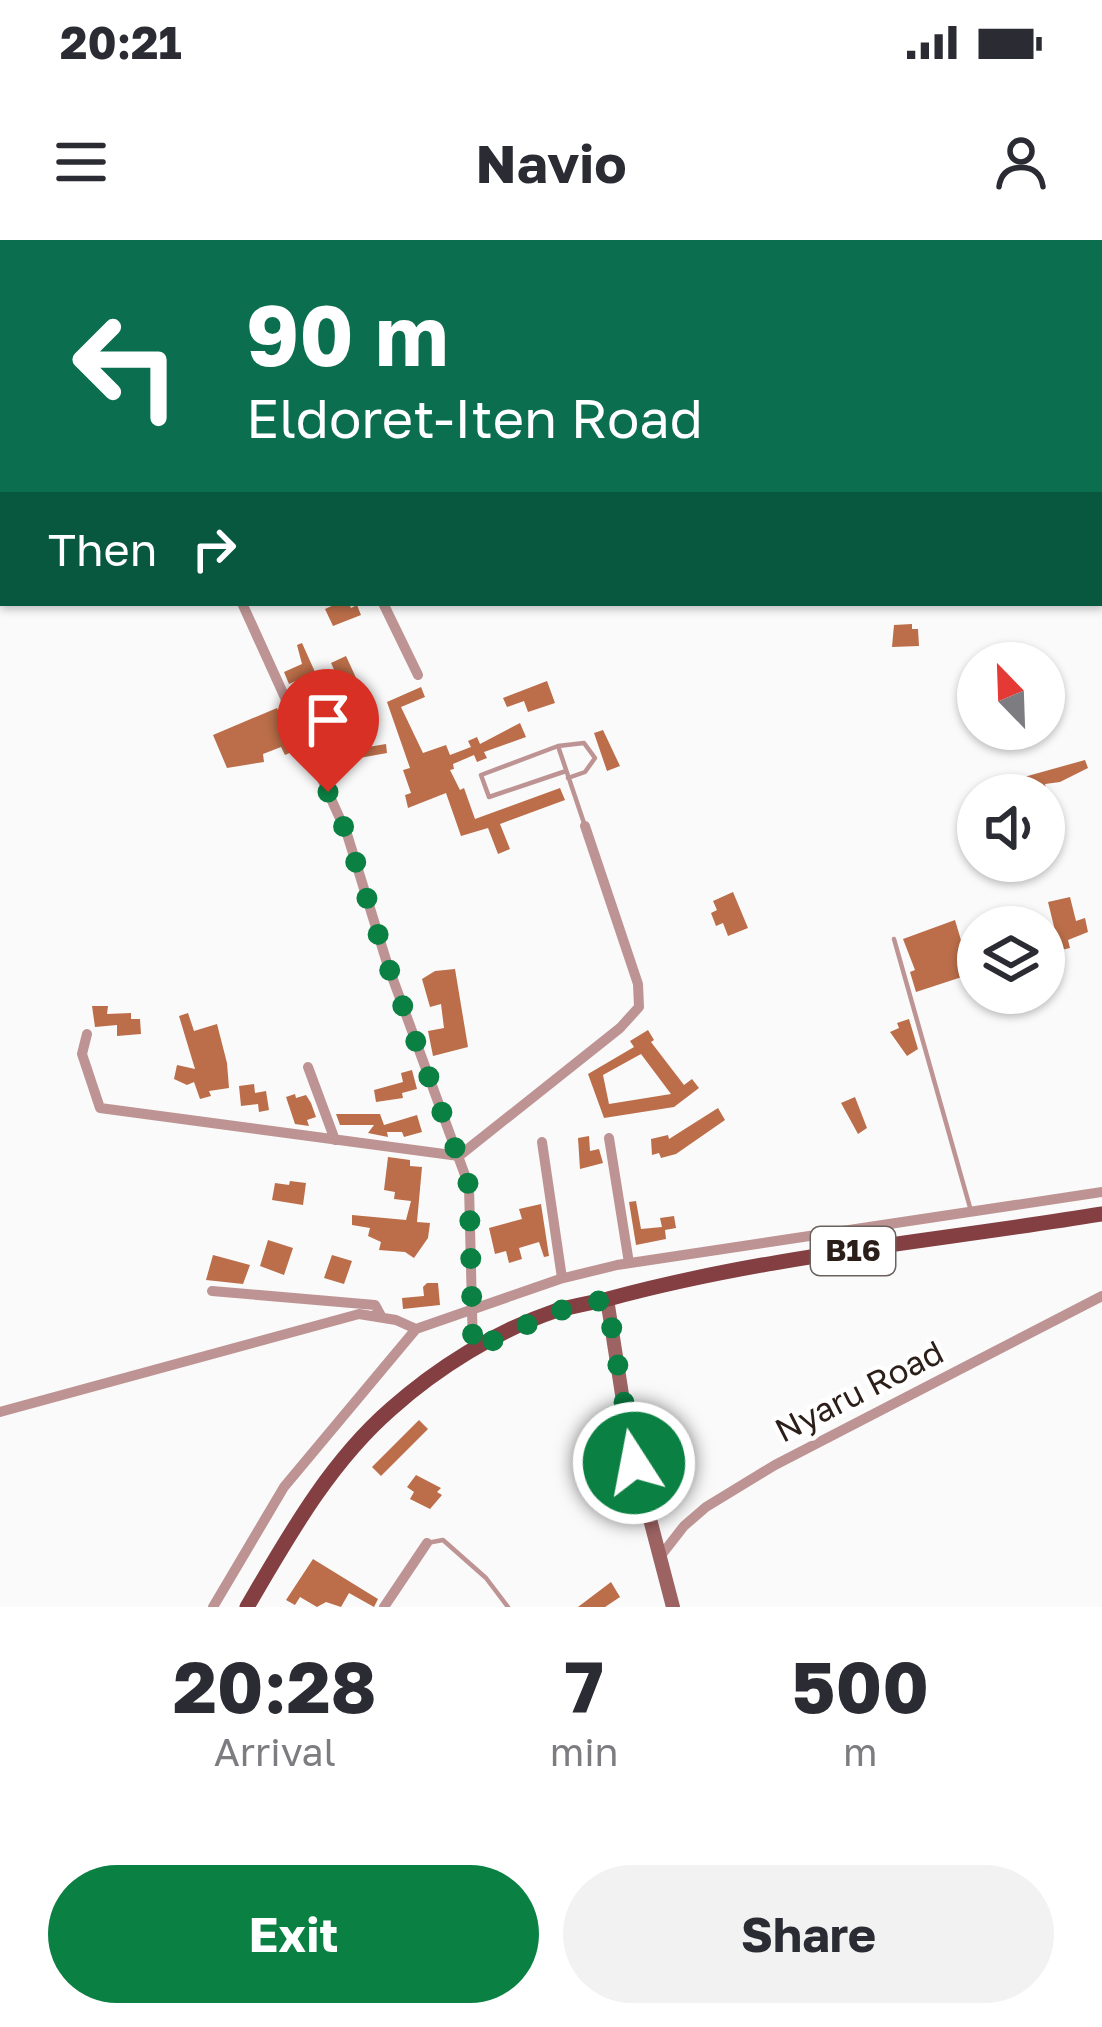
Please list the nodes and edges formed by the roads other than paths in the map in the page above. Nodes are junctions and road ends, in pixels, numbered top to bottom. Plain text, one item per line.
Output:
1 (243, 606) edge
2 (384, 606) edge
3 (418, 675) dead end
4 (558, 746) junction
5 (567, 774) junction
6 (584, 826) joint
7 (894, 939) dead end
8 (87, 1034) dead end
9 (308, 1067) dead end
10 (609, 1138) dead end
11 (335, 1139) junction
12 (542, 1142) dead end
13 (459, 1156) junction
14 (1102, 1192) edge
15 (972, 1211) junction
16 (1102, 1214) edge
17 (977, 1234) junction
18 (629, 1263) junction
19 (562, 1278) junction
20 (212, 1291) dead end
21 (1102, 1296) edge
22 (607, 1299) junction
23 (472, 1310) junction
24 (381, 1316) junction
25 (416, 1329) junction
26 (473, 1350) junction
27 (0, 1412) edge
28 (427, 1543) joint
29 (661, 1566) junction
30 (251, 1604) edge
31 (213, 1607) edge
32 (383, 1607) edge
33 (508, 1607) edge
34 (673, 1607) edge

1 - 13 street
2 - 3 street
4 - 5 lane
4 - 5 lane
4 - 5 lane
5 - 6 lane
6 - 13 street
7 - 15 lane
8 - 11 street
9 - 11 street
10 - 18 street
11 - 13 street
12 - 19 street
13 - 23 street
14 - 15 street
15 - 17 street
15 - 18 street
16 - 17 main road, B16
17 - 22 main road, B16
18 - 19 street
19 - 23 street
20 - 24 street
21 - 29 street, Nyaru Road
22 - 26 main road, B16
22 - 29 main road
23 - 25 street
23 - 26 street
24 - 25 street
24 - 27 street
25 - 31 street
26 - 30 main road, B16
28 - 32 street
28 - 33 lane
29 - 34 main road

